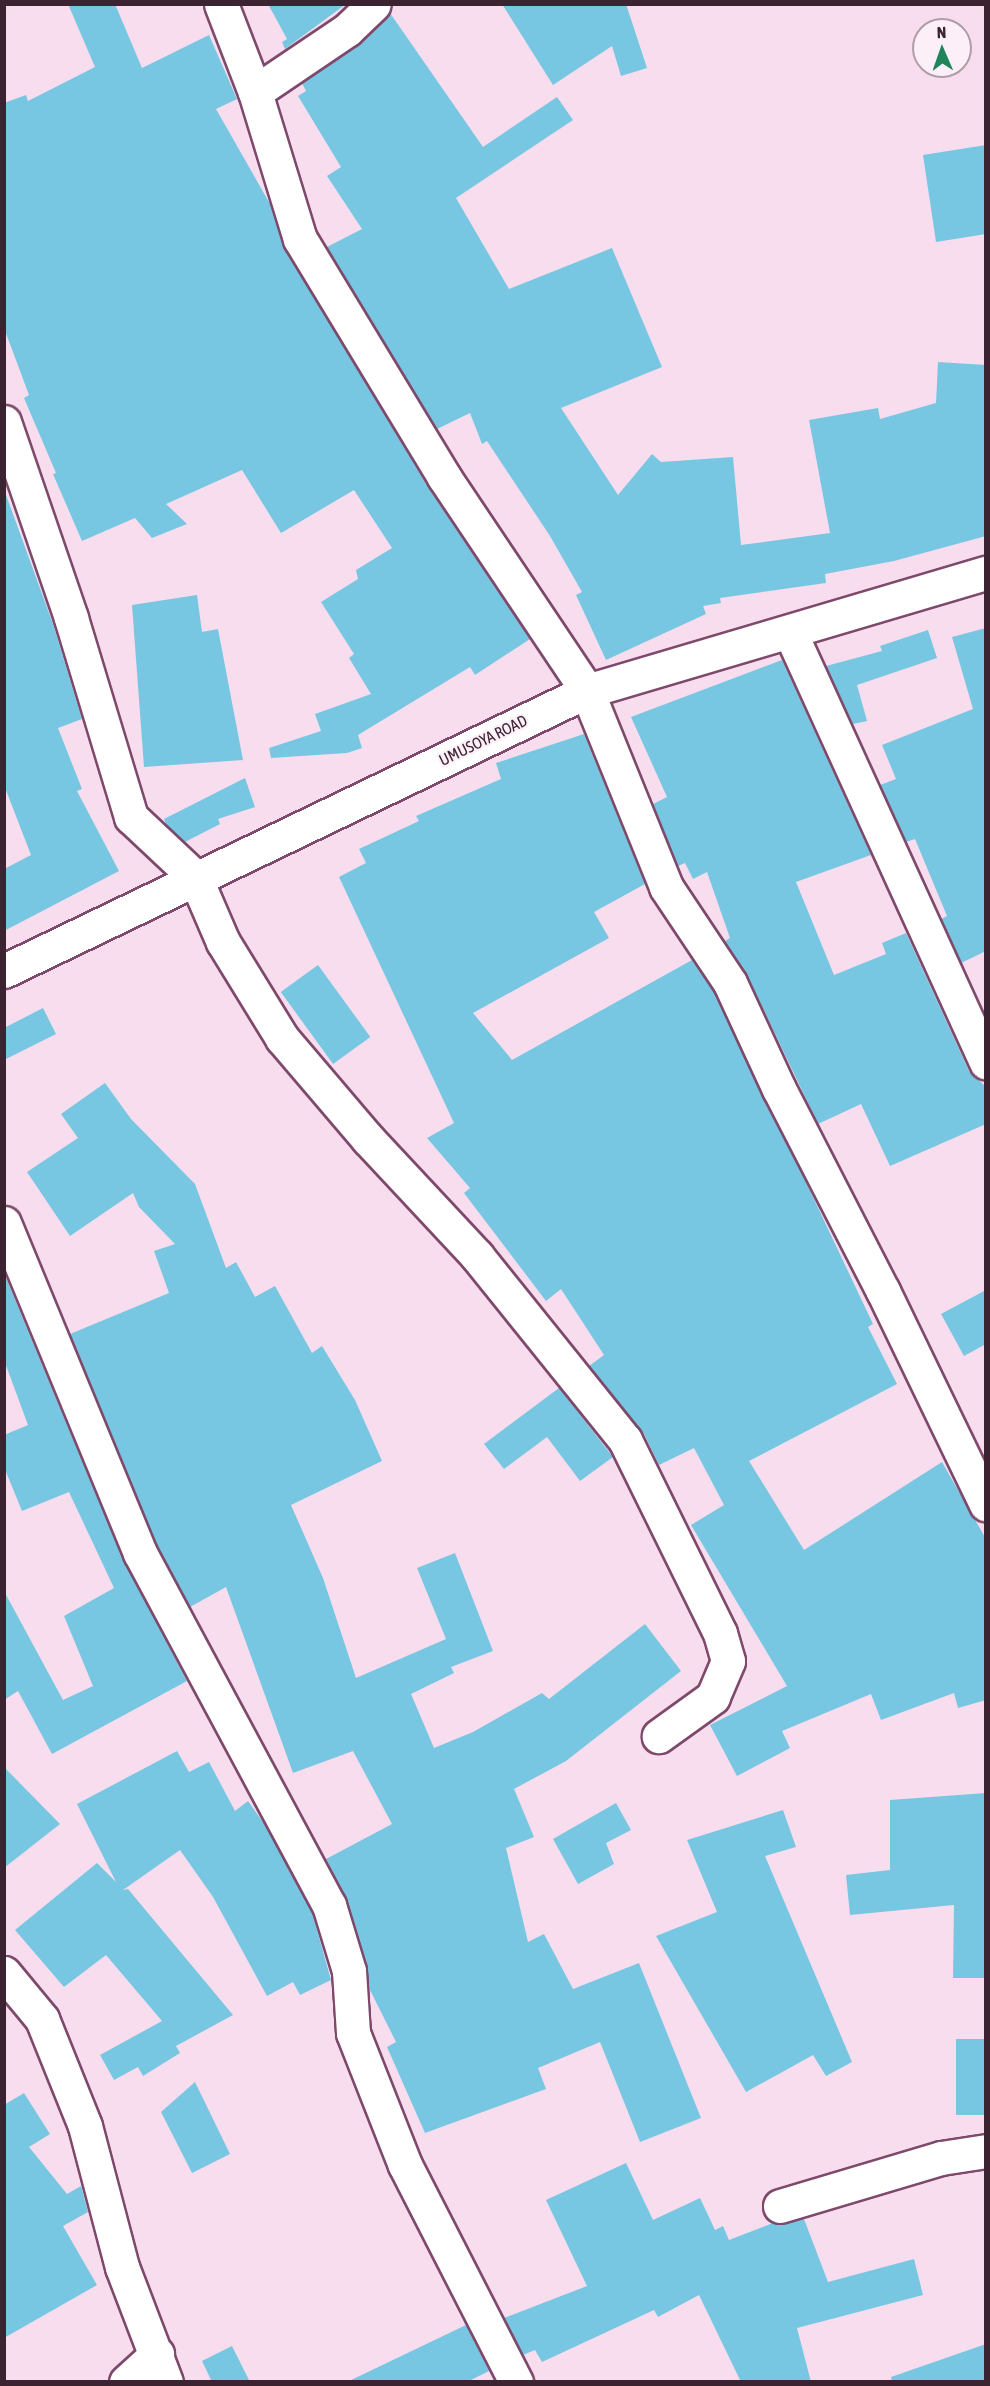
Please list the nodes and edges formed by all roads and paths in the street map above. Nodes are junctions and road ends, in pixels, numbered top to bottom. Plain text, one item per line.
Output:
1 (222, 4) edge
2 (374, 4) edge
3 (255, 92) junction
4 (4, 422) edge
5 (986, 573) edge
6 (790, 632) junction
7 (587, 691) junction
8 (195, 877) junction
9 (4, 971) edge
10 (986, 1063) edge
11 (4, 1223) edge
12 (986, 1504) edge
13 (659, 1736) dead end
14 (4, 1973) edge
15 (986, 2151) edge
16 (780, 2206) dead end
17 (162, 2368) edge
18 (126, 2382) edge
19 (516, 2382) edge

1 - 3 street
2 - 3 street
3 - 7 street
4 - 8 street
5 - 6 street, UMUSOYA ROAD
6 - 7 street, UMUSOYA ROAD
6 - 10 street
7 - 8 street, UMUSOYA ROAD
7 - 12 street
8 - 9 street, UMUSOYA ROAD
8 - 13 street
11 - 19 street
14 - 17 street
15 - 16 street
17 - 18 street

